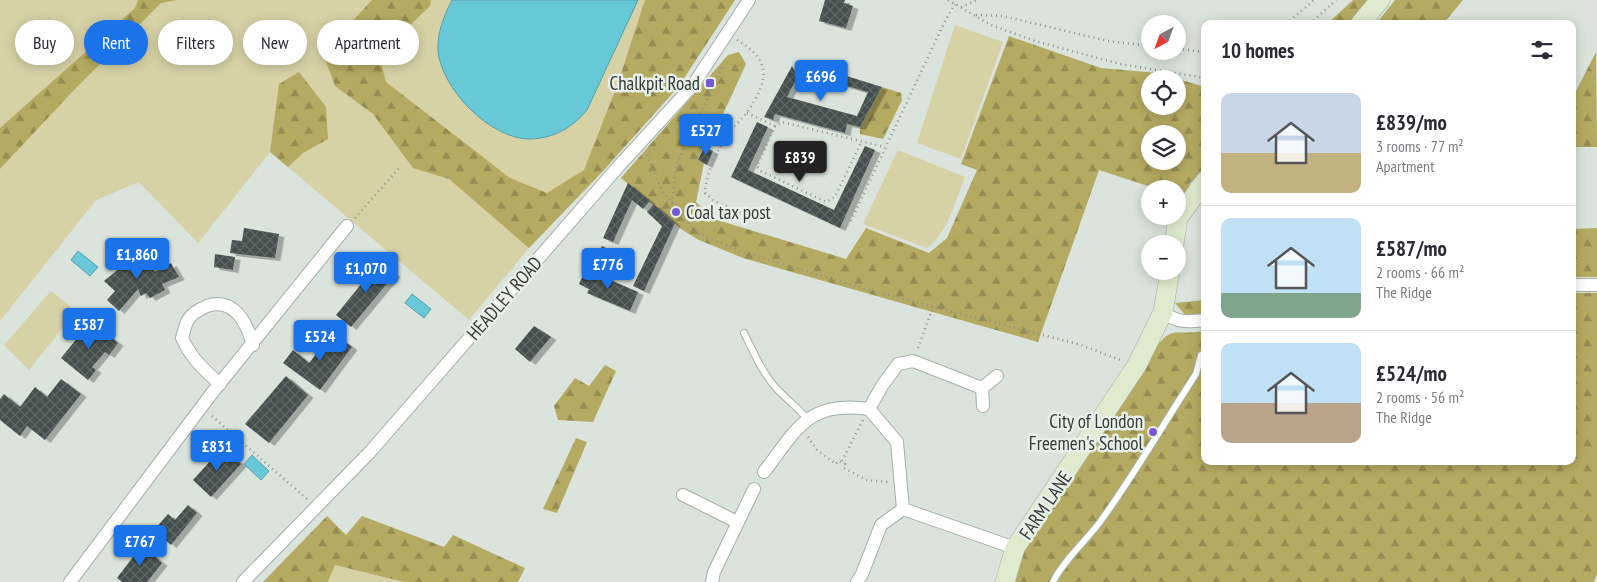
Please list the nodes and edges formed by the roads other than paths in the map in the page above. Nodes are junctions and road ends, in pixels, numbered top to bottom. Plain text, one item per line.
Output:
1 (749, 0) edge
2 (1380, 0) edge
3 (1363, 20) edge
4 (1201, 186) edge
5 (347, 226) road end
6 (1175, 235) edge
7 (1168, 280) edge
8 (1576, 285) edge
9 (1597, 285) edge
10 (1163, 312) junction
11 (1201, 320) edge
12 (744, 333) dead end
13 (253, 345) junction
14 (1201, 356) dead end
15 (997, 376) dead end
16 (220, 384) junction
17 (982, 388) junction
18 (983, 406) dead end
19 (869, 409) junction
20 (804, 423) junction
21 (764, 472) dead end
22 (754, 489) dead end
23 (683, 495) dead end
24 (903, 509) junction
25 (737, 522) junction
26 (1015, 548) junction
27 (70, 582) edge
28 (243, 582) edge
29 (712, 582) edge
30 (857, 582) edge
31 (1005, 582) edge
32 (1053, 582) edge

1 - 28 street, HEADLEY ROAD
2 - 3 street
4 - 6 street
5 - 13 street
7 - 10 street, FARM LANE
8 - 9 street
10 - 11 street
10 - 26 street, FARM LANE
12 - 20 lane
13 - 16 street
13 - 16 street
14 - 32 lane
15 - 17 street
16 - 27 street
17 - 18 street
17 - 19 street
19 - 20 street
19 - 24 street
20 - 21 street
22 - 25 street
23 - 25 street
24 - 26 street
24 - 30 street
25 - 29 street
26 - 31 street, FARM LANE

